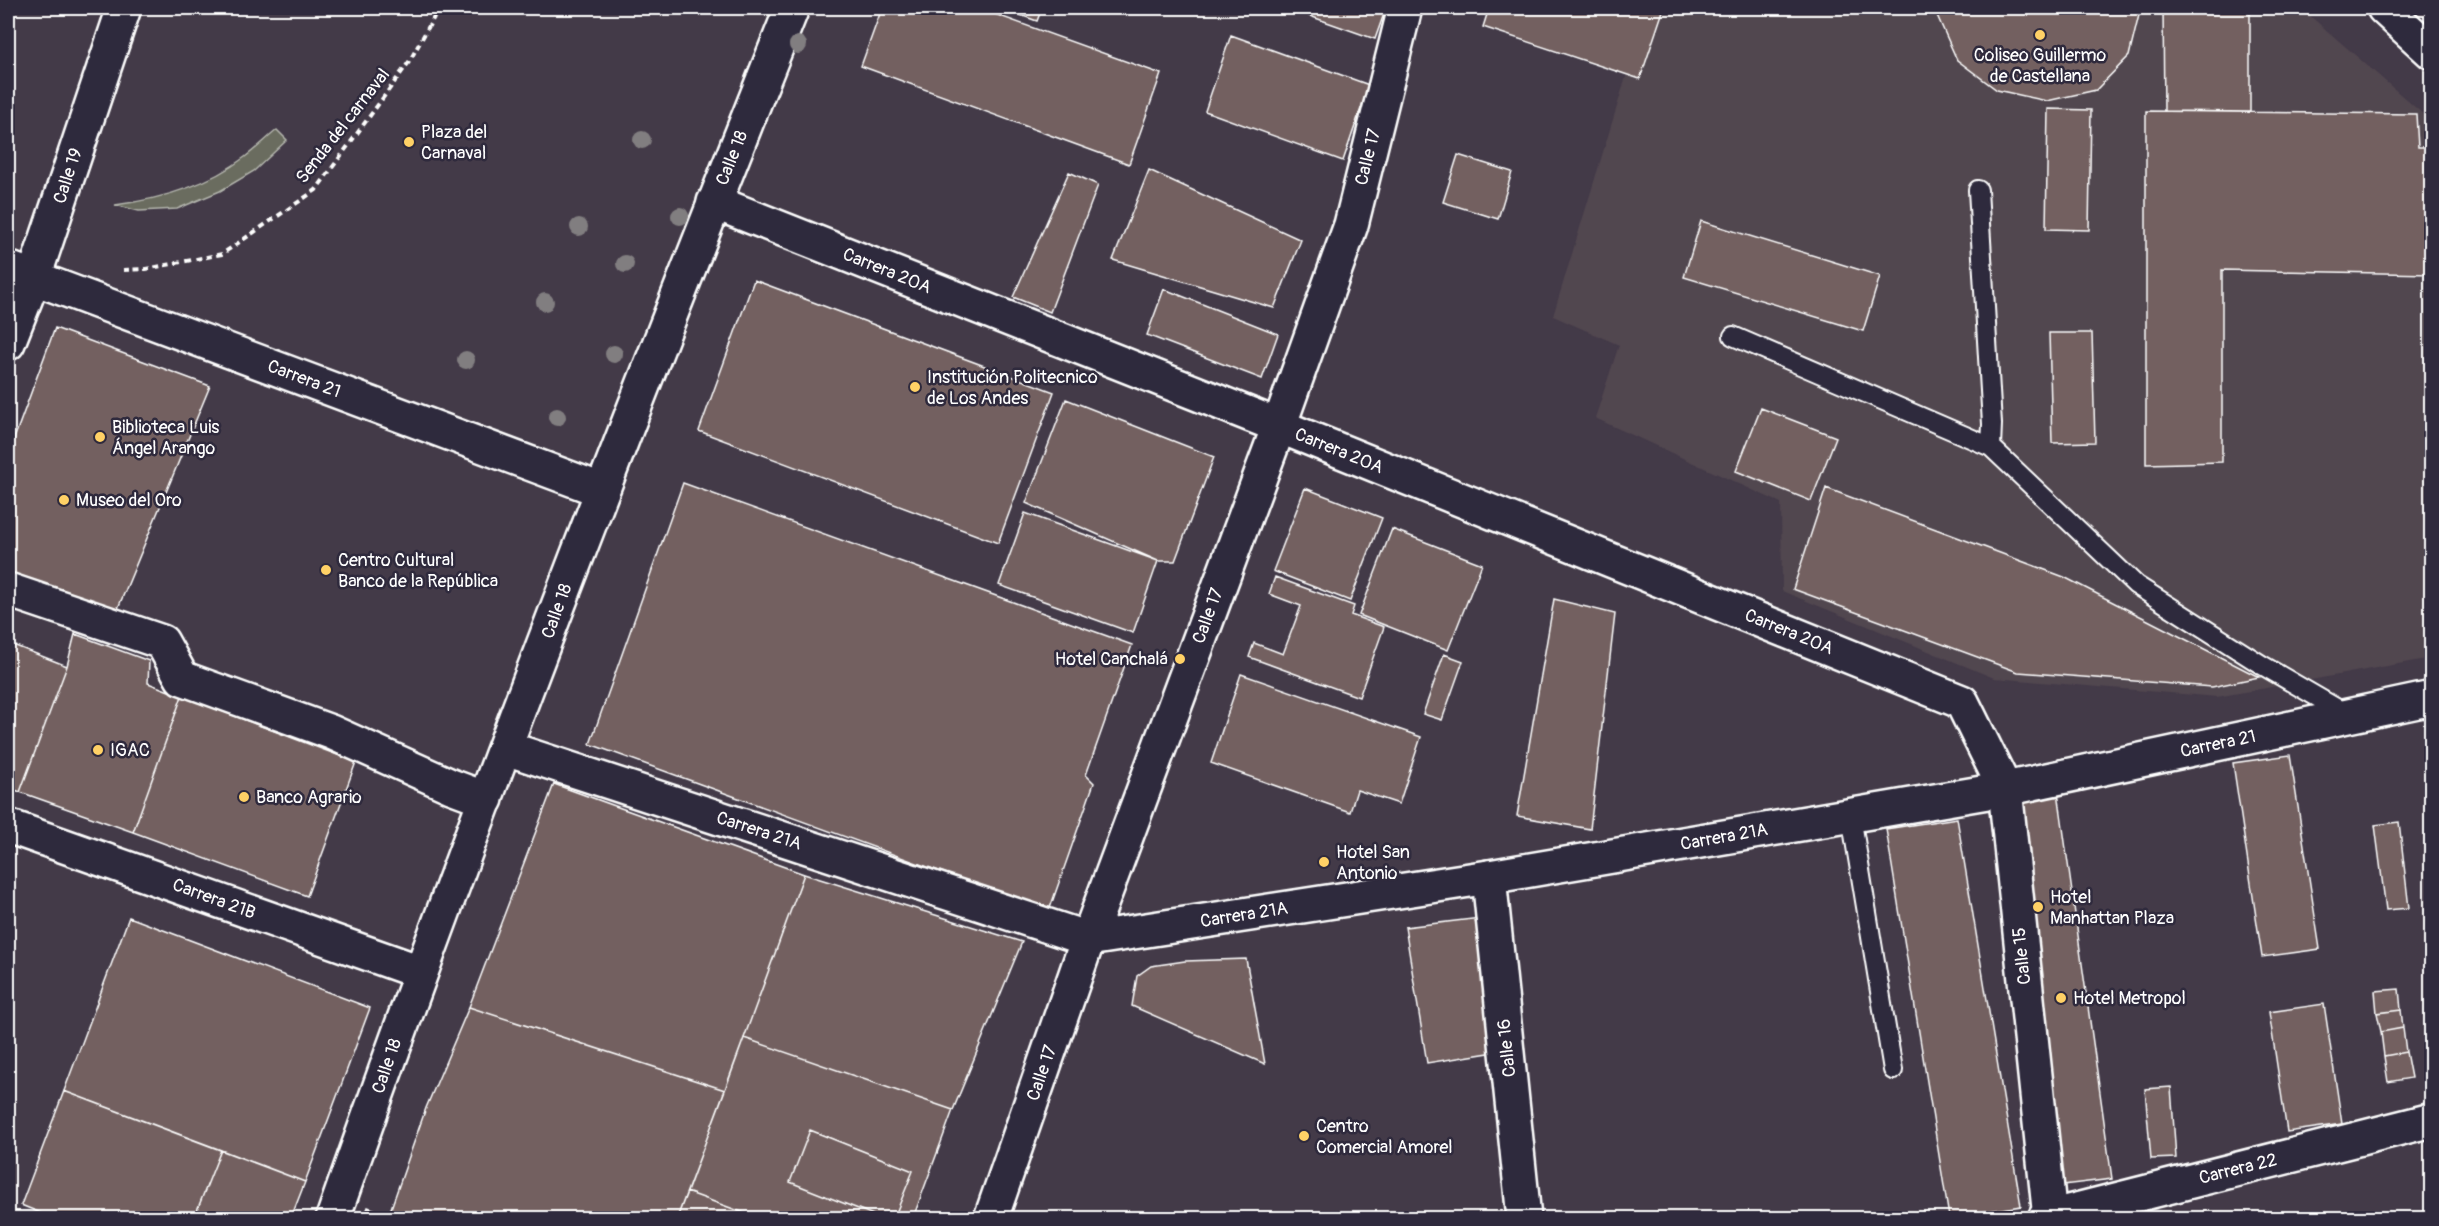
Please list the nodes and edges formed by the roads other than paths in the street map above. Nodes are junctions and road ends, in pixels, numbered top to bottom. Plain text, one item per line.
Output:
1 (124, 8) edge
2 (792, 8) edge
3 (1405, 8) edge
4 (2384, 8) edge
5 (2432, 52) edge
6 (1978, 190) dead end
7 (714, 202) junction
8 (21, 273) edge
9 (1733, 336) dead end
10 (8, 343) edge
11 (1279, 426) junction
12 (1992, 447) junction
13 (601, 490) junction
14 (8, 590) edge
15 (2432, 698) edge
16 (1962, 702) joint
17 (2350, 716) junction
18 (506, 748) junction
19 (2005, 789) junction
20 (486, 799) junction
21 (1851, 816) junction
22 (8, 826) edge
23 (1489, 877) junction
24 (1088, 939) junction
25 (420, 972) junction
26 (1893, 1070) dead end
27 (2432, 1120) edge
28 (333, 1218) edge
29 (991, 1218) edge
30 (1524, 1218) edge
31 (2049, 1218) edge

1 - 8 street, Calle 19
2 - 7 street, Calle 18
3 - 11 street, Calle 17
4 - 5 street
6 - 12 lane
7 - 11 street, Carrera 20A
7 - 13 street, Calle 18
8 - 10 street, Calle 19
8 - 13 street, Carrera 21
9 - 12 lane
11 - 16 street, Carrera 20A
11 - 24 street, Calle 17
12 - 17 lane
13 - 18 street, Calle 18
14 - 20 street
15 - 17 street, Carrera 21
16 - 19 street, Calle 15
17 - 19 street, Carrera 21
18 - 20 street, Calle 18
18 - 24 street, Carrera 21A
19 - 21 street, Carrera 21A
19 - 31 street, Calle 15
20 - 25 street, Calle 18
21 - 23 street, Carrera 21A
21 - 26 lane
22 - 25 street, Carrera 21B
23 - 24 street, Carrera 21A
23 - 30 street, Calle 16
24 - 29 street, Calle 17
25 - 28 street, Calle 18
27 - 31 street, Carrera 22

